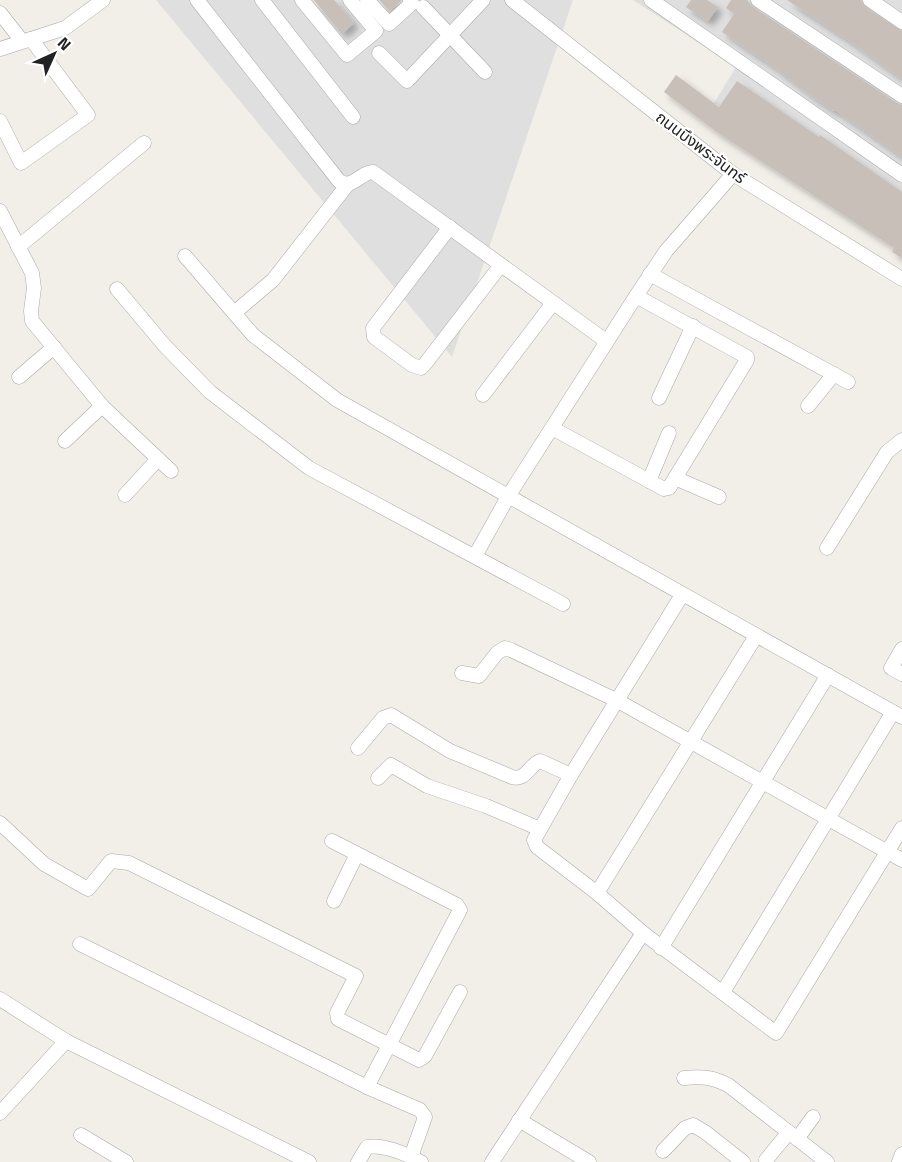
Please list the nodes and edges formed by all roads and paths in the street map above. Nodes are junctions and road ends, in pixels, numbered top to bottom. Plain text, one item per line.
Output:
1 (103, 0) edge
2 (197, 0) edge
3 (262, 0) edge
4 (302, 0) edge
5 (350, 0) edge
6 (367, 0) edge
7 (410, 0) edge
8 (483, 0) edge
9 (512, 0) edge
10 (651, 0) edge
11 (758, 0) edge
12 (870, 0) edge
13 (423, 8) dead end
14 (0, 14) edge
15 (902, 22) edge
16 (450, 36) junction
17 (26, 40) junction
18 (0, 49) edge
19 (379, 53) dead end
20 (485, 72) dead end
21 (902, 96) edge
22 (353, 117) dead end
23 (0, 121) edge
24 (144, 143) dead end
25 (733, 174) junction
26 (902, 175) edge
27 (348, 184) junction
28 (0, 211) edge
29 (450, 227) junction
30 (18, 247) junction
31 (185, 256) dead end
32 (501, 265) junction
33 (650, 274) junction
34 (902, 279) edge
35 (117, 289) dead end
36 (636, 296) junction
37 (553, 303) junction
38 (234, 313) junction
39 (693, 326) junction
40 (606, 340) junction
41 (54, 347) junction
42 (834, 374) junction
43 (19, 376) dead end
44 (848, 382) dead end
45 (483, 394) dead end
46 (658, 398) dead end
47 (102, 406) junction
48 (808, 406) dead end
49 (552, 428) junction
50 (669, 433) dead end
51 (902, 440) edge
52 (65, 441) dead end
53 (158, 459) junction
54 (171, 471) dead end
55 (675, 478) junction
56 (649, 481) junction
57 (125, 495) dead end
58 (509, 495) junction
59 (719, 497) dead end
60 (827, 548) dead end
61 (475, 556) junction
62 (682, 594) junction
63 (563, 604) dead end
64 (756, 636) junction
65 (902, 649) edge
66 (462, 674) dead end
67 (902, 674) edge
68 (828, 675) junction
69 (618, 701) junction
70 (898, 715) edge
71 (691, 742) junction
72 (358, 748) dead end
73 (571, 775) junction
74 (378, 778) dead end
75 (763, 782) junction
76 (828, 819) junction
77 (0, 823) edge
78 (902, 828) edge
79 (540, 829) junction
80 (332, 841) dead end
81 (887, 853) junction
82 (357, 854) junction
83 (902, 860) edge
84 (597, 893) junction
85 (334, 901) dead end
86 (643, 933) junction
87 (80, 944) dead end
88 (661, 948) junction
89 (460, 992) dead end
90 (723, 992) junction
91 (0, 999) edge
92 (66, 1041) junction
93 (387, 1045) junction
94 (684, 1078) dead end
95 (367, 1087) junction
96 (0, 1113) edge
97 (813, 1117) dead end
98 (519, 1120) junction
99 (81, 1135) dead end
100 (793, 1135) junction
101 (663, 1151) dead end
102 (902, 1154) edge
103 (416, 1159) edge
104 (766, 1160) dead end
105 (126, 1162) edge
106 (309, 1162) edge
107 (358, 1162) edge
108 (492, 1162) edge
109 (589, 1162) edge
110 (743, 1162) edge
111 (827, 1162) edge
112 (899, 1162) edge

1 - 17 street
2 - 27 street
3 - 22 street
4 - 5 street
6 - 7 street
8 - 16 street
9 - 25 street, ถนนบึงพระจันทร์
10 - 26 street
11 - 21 street
12 - 15 street
13 - 16 street
14 - 17 street
16 - 19 street
16 - 20 street
17 - 18 street
17 - 23 street
24 - 30 street
25 - 33 street
25 - 34 street, ถนนบึงพระจันทร์
27 - 29 street
27 - 38 street
28 - 30 street
29 - 32 street
29 - 32 street
30 - 41 street
31 - 38 street
32 - 37 street
33 - 36 street
33 - 42 street
35 - 61 street
36 - 39 street
36 - 40 street
37 - 40 street
37 - 45 street
38 - 58 street
39 - 46 street
39 - 55 street
40 - 49 street
41 - 43 street
41 - 47 street
42 - 44 street
42 - 48 street
47 - 52 street
47 - 53 street
49 - 56 street
49 - 58 street
50 - 56 street
51 - 60 street
53 - 54 street
53 - 57 street
55 - 56 street
55 - 59 street
58 - 61 street
58 - 62 street
61 - 63 street
62 - 64 street
62 - 69 street
64 - 68 street
64 - 71 street
65 - 67 street
66 - 69 street
68 - 70 street
68 - 75 street
69 - 71 street
69 - 73 street
70 - 76 street
71 - 75 street
71 - 84 street
72 - 73 street
73 - 79 street
74 - 79 street
75 - 76 street
75 - 88 street
76 - 81 street
76 - 90 street
77 - 93 street
78 - 81 street
79 - 84 street
80 - 82 street
81 - 83 street
81 - 90 street
82 - 85 street
82 - 93 street
84 - 86 street
86 - 88 street
86 - 98 street
87 - 95 street
88 - 90 street
89 - 93 street
91 - 92 street
92 - 96 street
92 - 106 street
93 - 95 street
94 - 100 street
95 - 103 street
97 - 100 street
98 - 108 street
98 - 109 street
99 - 105 street
100 - 104 street
100 - 111 street
101 - 110 street
102 - 112 street
103 - 107 street

